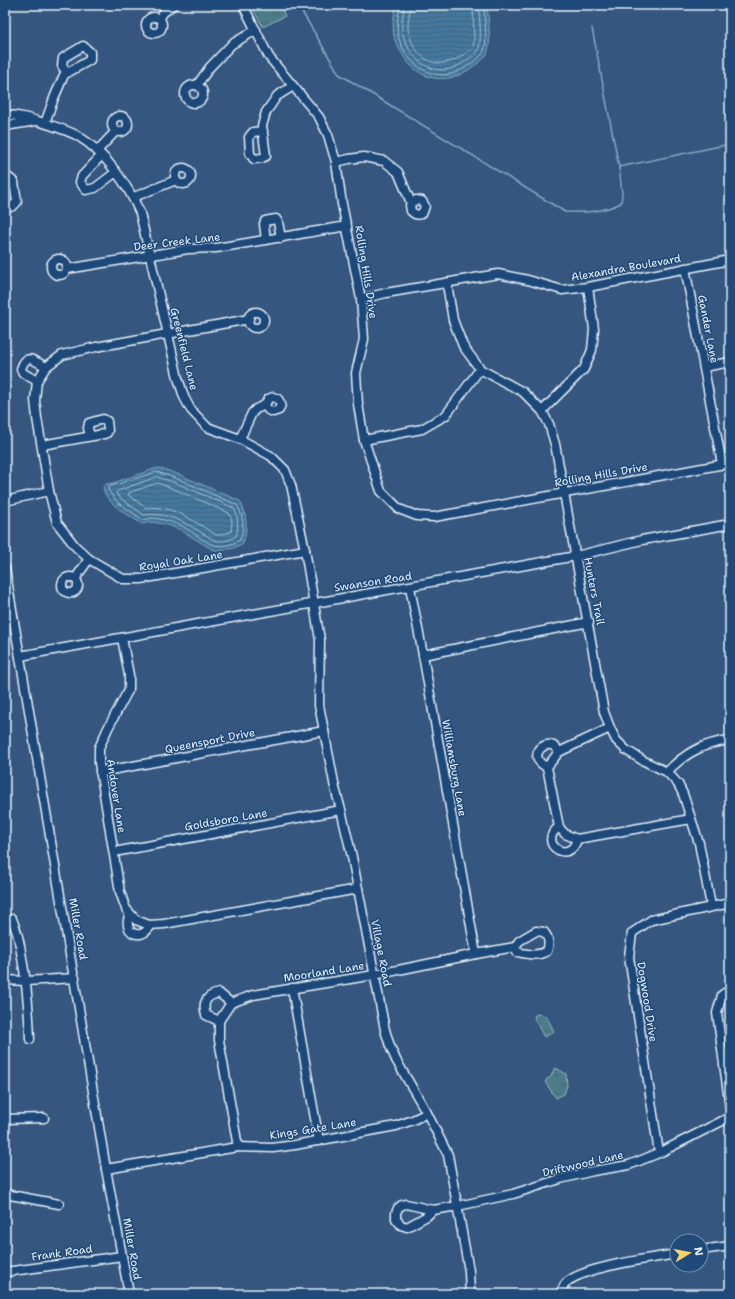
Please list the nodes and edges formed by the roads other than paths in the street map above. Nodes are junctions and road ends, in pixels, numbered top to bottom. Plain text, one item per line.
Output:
1 (173, 5) edge
2 (243, 5) edge
3 (160, 18) dead end
4 (256, 30) junction
5 (67, 73) dead end
6 (196, 85) dead end
7 (293, 86) junction
8 (5, 115) edge
9 (36, 121) junction
10 (45, 124) junction
11 (5, 126) edge
12 (116, 131) dead end
13 (263, 131) dead end
14 (99, 153) junction
15 (336, 162) junction
16 (116, 172) junction
17 (5, 177) edge
18 (176, 180) dead end
19 (134, 198) junction
20 (411, 203) dead end
21 (5, 207) edge
22 (347, 226) junction
23 (281, 238) junction
24 (266, 240) junction
25 (150, 255) junction
26 (730, 260) edge
27 (685, 268) junction
28 (67, 269) dead end
29 (447, 284) junction
30 (588, 287) junction
31 (361, 299) junction
32 (249, 319) dead end
33 (168, 335) junction
34 (730, 362) edge
35 (46, 367) junction
36 (704, 367) junction
37 (480, 369) junction
38 (37, 381) junction
39 (265, 405) dead end
40 (542, 411) junction
41 (90, 436) dead end
42 (240, 439) junction
43 (364, 440) junction
44 (42, 445) junction
45 (726, 464) edge
46 (49, 492) junction
47 (564, 493) junction
48 (5, 501) edge
49 (730, 524) edge
50 (305, 550) junction
51 (576, 556) junction
52 (89, 559) junction
53 (5, 568) edge
54 (75, 578) dead end
55 (410, 587) junction
56 (313, 603) junction
57 (588, 622) junction
58 (122, 638) junction
59 (423, 655) junction
60 (20, 656) junction
61 (610, 728) junction
62 (324, 730) junction
63 (730, 740) edge
64 (559, 752) junction
65 (547, 767) junction
66 (100, 772) junction
67 (667, 772) junction
68 (341, 810) junction
69 (691, 819) junction
70 (559, 827) junction
71 (576, 839) junction
72 (114, 852) junction
73 (358, 889) junction
74 (730, 903) edge
75 (711, 906) junction
76 (130, 914) junction
77 (12, 918) dead end
78 (151, 925) junction
79 (515, 947) dead end
80 (476, 954) junction
81 (374, 975) junction
82 (75, 978) junction
83 (5, 980) edge
84 (26, 981) junction
85 (292, 988) junction
86 (730, 990) edge
87 (231, 1003) junction
88 (219, 1021) junction
89 (30, 1039) dead end
90 (730, 1108) edge
91 (427, 1113) junction
92 (730, 1117) edge
93 (44, 1118) dead end
94 (5, 1119) edge
95 (319, 1141) junction
96 (238, 1147) junction
97 (659, 1153) junction
98 (106, 1169) junction
99 (5, 1194) edge
100 (59, 1204) dead end
101 (458, 1206) junction
102 (434, 1210) dead end
103 (730, 1246) edge
104 (709, 1249) edge
105 (669, 1255) edge
106 (122, 1256) junction
107 (5, 1272) edge
108 (129, 1294) edge
109 (470, 1294) edge
110 (560, 1294) edge

1 - 3 street
2 - 4 street, Rolling Hills Drive
4 - 6 street
4 - 7 street, Rolling Hills Drive
5 - 10 street
7 - 13 street
7 - 15 street, Rolling Hills Drive
8 - 9 street, Greenfield Lane
9 - 10 street, Greenfield Lane
9 - 11 street, Greenfield Lane
10 - 14 street, Greenfield Lane
12 - 14 street
14 - 16 street, Greenfield Lane
14 - 16 street
15 - 20 street
15 - 22 street, Rolling Hills Drive
16 - 19 street, Greenfield Lane
17 - 21 street
18 - 19 street
19 - 25 street, Greenfield Lane
22 - 23 street, Deer Creek Lane
22 - 31 street, Rolling Hills Drive
23 - 24 street, Deer Creek Lane
23 - 24 street
24 - 25 street, Deer Creek Lane
25 - 28 street, Deer Creek Lane
25 - 33 street, Greenfield Lane
26 - 27 street, Alexandra Boulevard
27 - 30 street, Alexandra Boulevard
27 - 36 street, Gander Lane
29 - 30 street, Alexandra Boulevard
29 - 31 street, Alexandra Boulevard
29 - 37 street, Hunters Trail
30 - 40 street
31 - 43 street, Rolling Hills Drive
32 - 33 street, Royal Oak Lane
33 - 35 street, Royal Oak Lane
33 - 42 street, Greenfield Lane
34 - 36 street
35 - 38 street, Royal Oak Lane
35 - 38 street
36 - 45 street, Gander Lane
37 - 40 street, Hunters Trail
37 - 43 street
38 - 44 street, Royal Oak Lane
39 - 42 street
40 - 47 street, Hunters Trail
41 - 44 street
42 - 50 street, Greenfield Lane
43 - 47 street, Rolling Hills Drive
44 - 46 street, Royal Oak Lane
45 - 47 street, Rolling Hills Drive
46 - 48 street
46 - 52 street, Royal Oak Lane
47 - 51 street, Hunters Trail
49 - 51 street, Swanson Road
50 - 52 street, Royal Oak Lane
50 - 56 street, Greenfield Lane
51 - 55 street, Swanson Road
51 - 57 street, Hunters Trail
52 - 54 street
53 - 60 street, Miller Road
55 - 56 street, Swanson Road
55 - 59 street, Williamsburg Lane
56 - 58 street, Swanson Road
56 - 62 street, Village Road
57 - 59 street
57 - 61 street, Hunters Trail
58 - 60 street, Swanson Road
58 - 66 street, Andover Lane
59 - 80 street, Williamsburg Lane
60 - 82 street, Miller Road
61 - 64 street
61 - 67 street, Hunters Trail
62 - 66 street, Queensport Drive
62 - 68 street, Village Road
63 - 67 street
64 - 65 street
64 - 65 street
65 - 70 street
66 - 72 street, Andover Lane
67 - 69 street, Hunters Trail
68 - 72 street, Goldsboro Lane
68 - 73 street, Village Road
69 - 71 street
69 - 75 street, Hunters Trail
70 - 71 street
70 - 71 street
72 - 76 street, Andover Lane
73 - 78 street, Andover Lane
73 - 81 street, Village Road
74 - 75 street, Dogwood Drive
75 - 97 street, Dogwood Drive
76 - 78 street
76 - 78 street, Andover Lane
77 - 84 street
79 - 80 street, Moorland Lane
80 - 81 street, Moorland Lane
81 - 85 street, Moorland Lane
81 - 91 street, Village Road
82 - 84 street
82 - 98 street, Miller Road
83 - 84 street
84 - 89 street
85 - 87 street, Moorland Lane
85 - 95 street
86 - 90 street
87 - 88 street
87 - 88 street
88 - 96 street
91 - 95 street, Kings Gate Lane
91 - 101 street, Village Road
92 - 97 street, Driftwood Lane
93 - 94 street
95 - 96 street, Kings Gate Lane
96 - 98 street, Kings Gate Lane
97 - 101 street, Driftwood Lane
98 - 106 street, Miller Road
99 - 100 street
101 - 102 street, Driftwood Lane
101 - 109 street, Village Road
103 - 104 street
105 - 110 street
106 - 107 street, Frank Road
106 - 108 street, Miller Road

